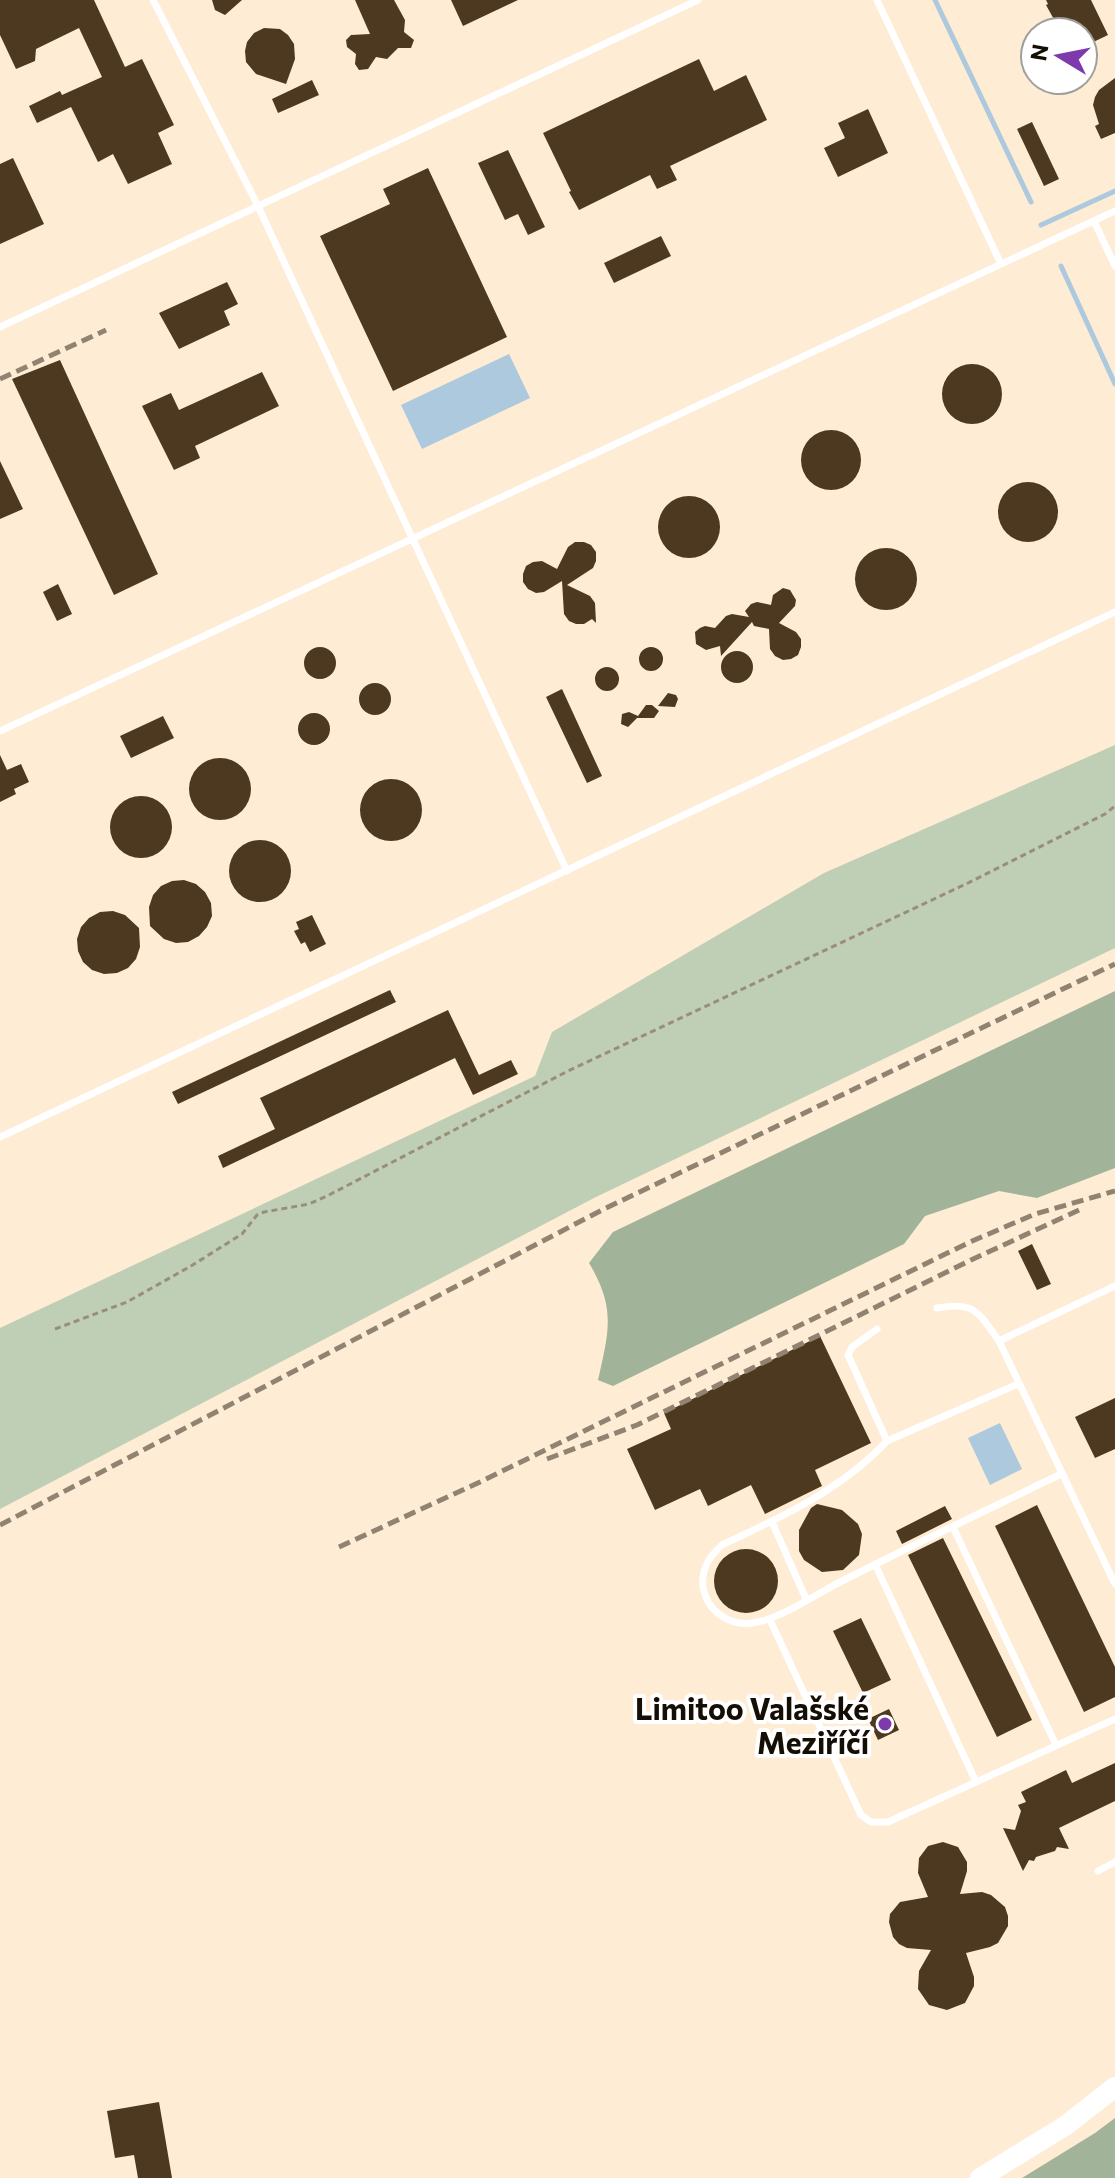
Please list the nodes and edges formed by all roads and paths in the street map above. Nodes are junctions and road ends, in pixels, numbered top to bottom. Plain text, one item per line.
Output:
1 (153, 0) edge
2 (698, 0) edge
3 (877, 0) edge
4 (257, 204) junction
5 (1115, 211) edge
6 (1094, 221) junction
7 (1001, 264) junction
8 (1115, 266) edge
9 (0, 327) edge
10 (411, 538) junction
11 (1115, 612) edge
12 (0, 731) edge
13 (1115, 806) edge
14 (567, 871) junction
15 (0, 1137) edge
16 (1115, 1286) edge
17 (937, 1308) dead end
18 (55, 1329) dead end
19 (877, 1329) dead end
20 (999, 1341) junction
21 (1018, 1384) junction
22 (887, 1441) junction
23 (1061, 1474) junction
24 (772, 1522) junction
25 (953, 1527) junction
26 (875, 1564) junction
27 (1115, 1584) edge
28 (806, 1599) junction
29 (770, 1620) junction
30 (1115, 1719) edge
31 (1056, 1745) junction
32 (976, 1782) junction
33 (1115, 1862) edge
34 (1098, 1871) dead end
35 (1115, 2087) edge
36 (980, 2178) edge

1 - 4 lane
2 - 4 lane
3 - 7 lane
4 - 9 lane
4 - 10 lane
5 - 6 lane
6 - 7 lane
6 - 8 lane
7 - 10 lane
10 - 12 lane
10 - 14 lane
11 - 14 lane
13 - 18 path
14 - 15 lane
16 - 20 lane
17 - 20 lane
19 - 22 lane
20 - 21 lane
21 - 22 lane
21 - 23 lane
22 - 24 lane
23 - 25 lane
23 - 27 lane
24 - 28 lane
24 - 29 lane
25 - 26 lane
25 - 31 lane
26 - 28 lane
26 - 32 lane
28 - 29 lane
29 - 32 lane
30 - 31 lane
31 - 32 lane
33 - 34 lane
35 - 36 street

